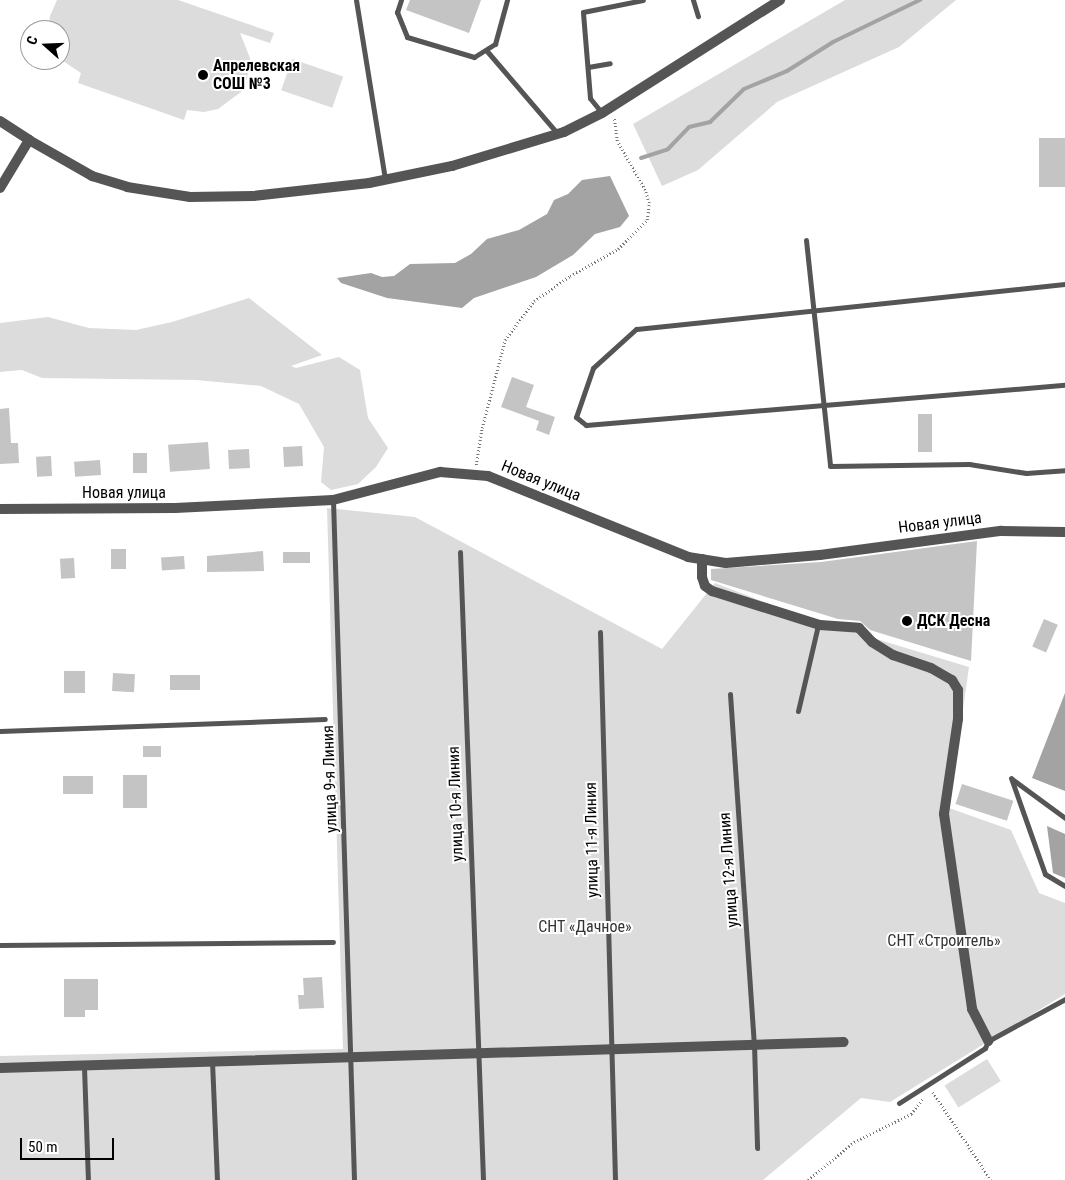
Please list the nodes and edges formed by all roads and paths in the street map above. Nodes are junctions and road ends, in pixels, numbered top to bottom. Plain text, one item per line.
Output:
1 (356, 0) edge
2 (402, 0) edge
3 (507, 0) edge
4 (643, 0) edge
5 (693, 0) edge
6 (780, 0) edge
7 (698, 16) dead end
8 (486, 50) junction
9 (610, 63) dead end
10 (588, 67) junction
11 (611, 107) junction
12 (602, 113) junction
13 (0, 121) edge
14 (558, 134) junction
15 (29, 140) junction
16 (385, 180) junction
17 (0, 188) edge
18 (806, 240) dead end
19 (1065, 284) edge
20 (812, 310) junction
21 (1065, 385) edge
22 (824, 405) junction
23 (1065, 470) edge
24 (475, 473) junction
25 (333, 500) junction
26 (0, 509) edge
27 (1065, 532) edge
28 (460, 552) dead end
29 (702, 559) junction
30 (818, 625) junction
31 (600, 632) dead end
32 (730, 694) dead end
33 (798, 711) dead end
34 (325, 720) dead end
35 (0, 731) edge
36 (1065, 818) edge
37 (1065, 886) edge
38 (333, 942) dead end
39 (0, 946) edge
40 (1065, 999) edge
41 (988, 1041) junction
42 (844, 1042) dead end
43 (754, 1044) junction
44 (610, 1048) junction
45 (478, 1055) junction
46 (352, 1057) junction
47 (212, 1061) junction
48 (84, 1067) junction
49 (0, 1068) edge
50 (927, 1085) junction
51 (899, 1103) dead end
52 (756, 1148) dead end
53 (88, 1180) edge
54 (217, 1180) edge
55 (354, 1180) edge
56 (483, 1180) edge
57 (615, 1180) edge
58 (808, 1180) edge
59 (991, 1180) edge

1 - 16 lane
2 - 8 lane
3 - 8 lane
4 - 10 lane
5 - 7 lane
6 - 11 street
8 - 14 lane
9 - 10 lane
10 - 12 lane
11 - 12 street
11 - 24 path
12 - 14 street
13 - 15 street
14 - 16 street
15 - 16 street
15 - 17 street
18 - 20 lane
19 - 20 lane
20 - 22 lane
20 - 22 lane
21 - 22 lane
22 - 23 lane
24 - 25 street, Новая улица
24 - 29 street, Новая улица
25 - 26 street, Новая улица
25 - 46 lane, улица 9-я Линия
27 - 29 street, Новая улица
28 - 45 lane, улица 10-я Линия
29 - 30 street
30 - 33 lane
30 - 41 street
31 - 44 lane, улица 11-я Линия
32 - 43 lane, улица 12-я Линия
34 - 35 lane
36 - 37 lane
38 - 39 lane
40 - 41 lane
41 - 50 lane
42 - 43 street
43 - 44 street
43 - 52 lane, улица 12-я Линия
44 - 45 street
44 - 57 lane, улица 11-я Линия
45 - 46 street
45 - 56 lane, улица 10-я Линия
46 - 47 street
46 - 55 lane, улица 9-я Линия
47 - 48 street
47 - 54 lane
48 - 49 street
48 - 53 lane
50 - 51 lane
50 - 58 path
50 - 59 path

